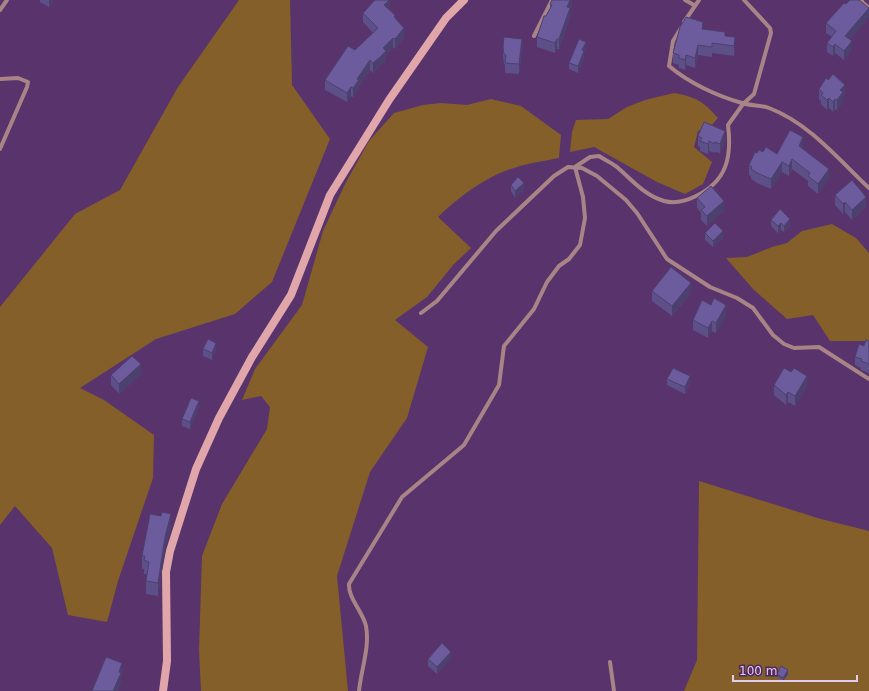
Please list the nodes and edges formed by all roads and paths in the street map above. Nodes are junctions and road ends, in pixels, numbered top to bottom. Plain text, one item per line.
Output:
1 (7, 0) edge
2 (464, 0) edge
3 (552, 0) edge
4 (685, 0) edge
5 (699, 0) edge
6 (744, 0) edge
7 (862, 0) edge
8 (694, 5) junction
9 (869, 8) edge
10 (0, 10) edge
11 (534, 36) dead end
12 (0, 79) edge
13 (743, 104) junction
14 (0, 149) edge
15 (575, 167) junction
16 (869, 188) edge
17 (421, 313) dead end
18 (869, 380) edge
19 (610, 662) dead end
20 (163, 691) edge
21 (359, 691) edge
22 (614, 691) edge

1 - 10 street
2 - 20 main road
3 - 11 street
4 - 8 street
5 - 8 street
6 - 13 street
7 - 9 street
8 - 13 street
12 - 14 street
13 - 15 street
13 - 16 street
15 - 17 street
15 - 18 street
15 - 21 street
19 - 22 street

